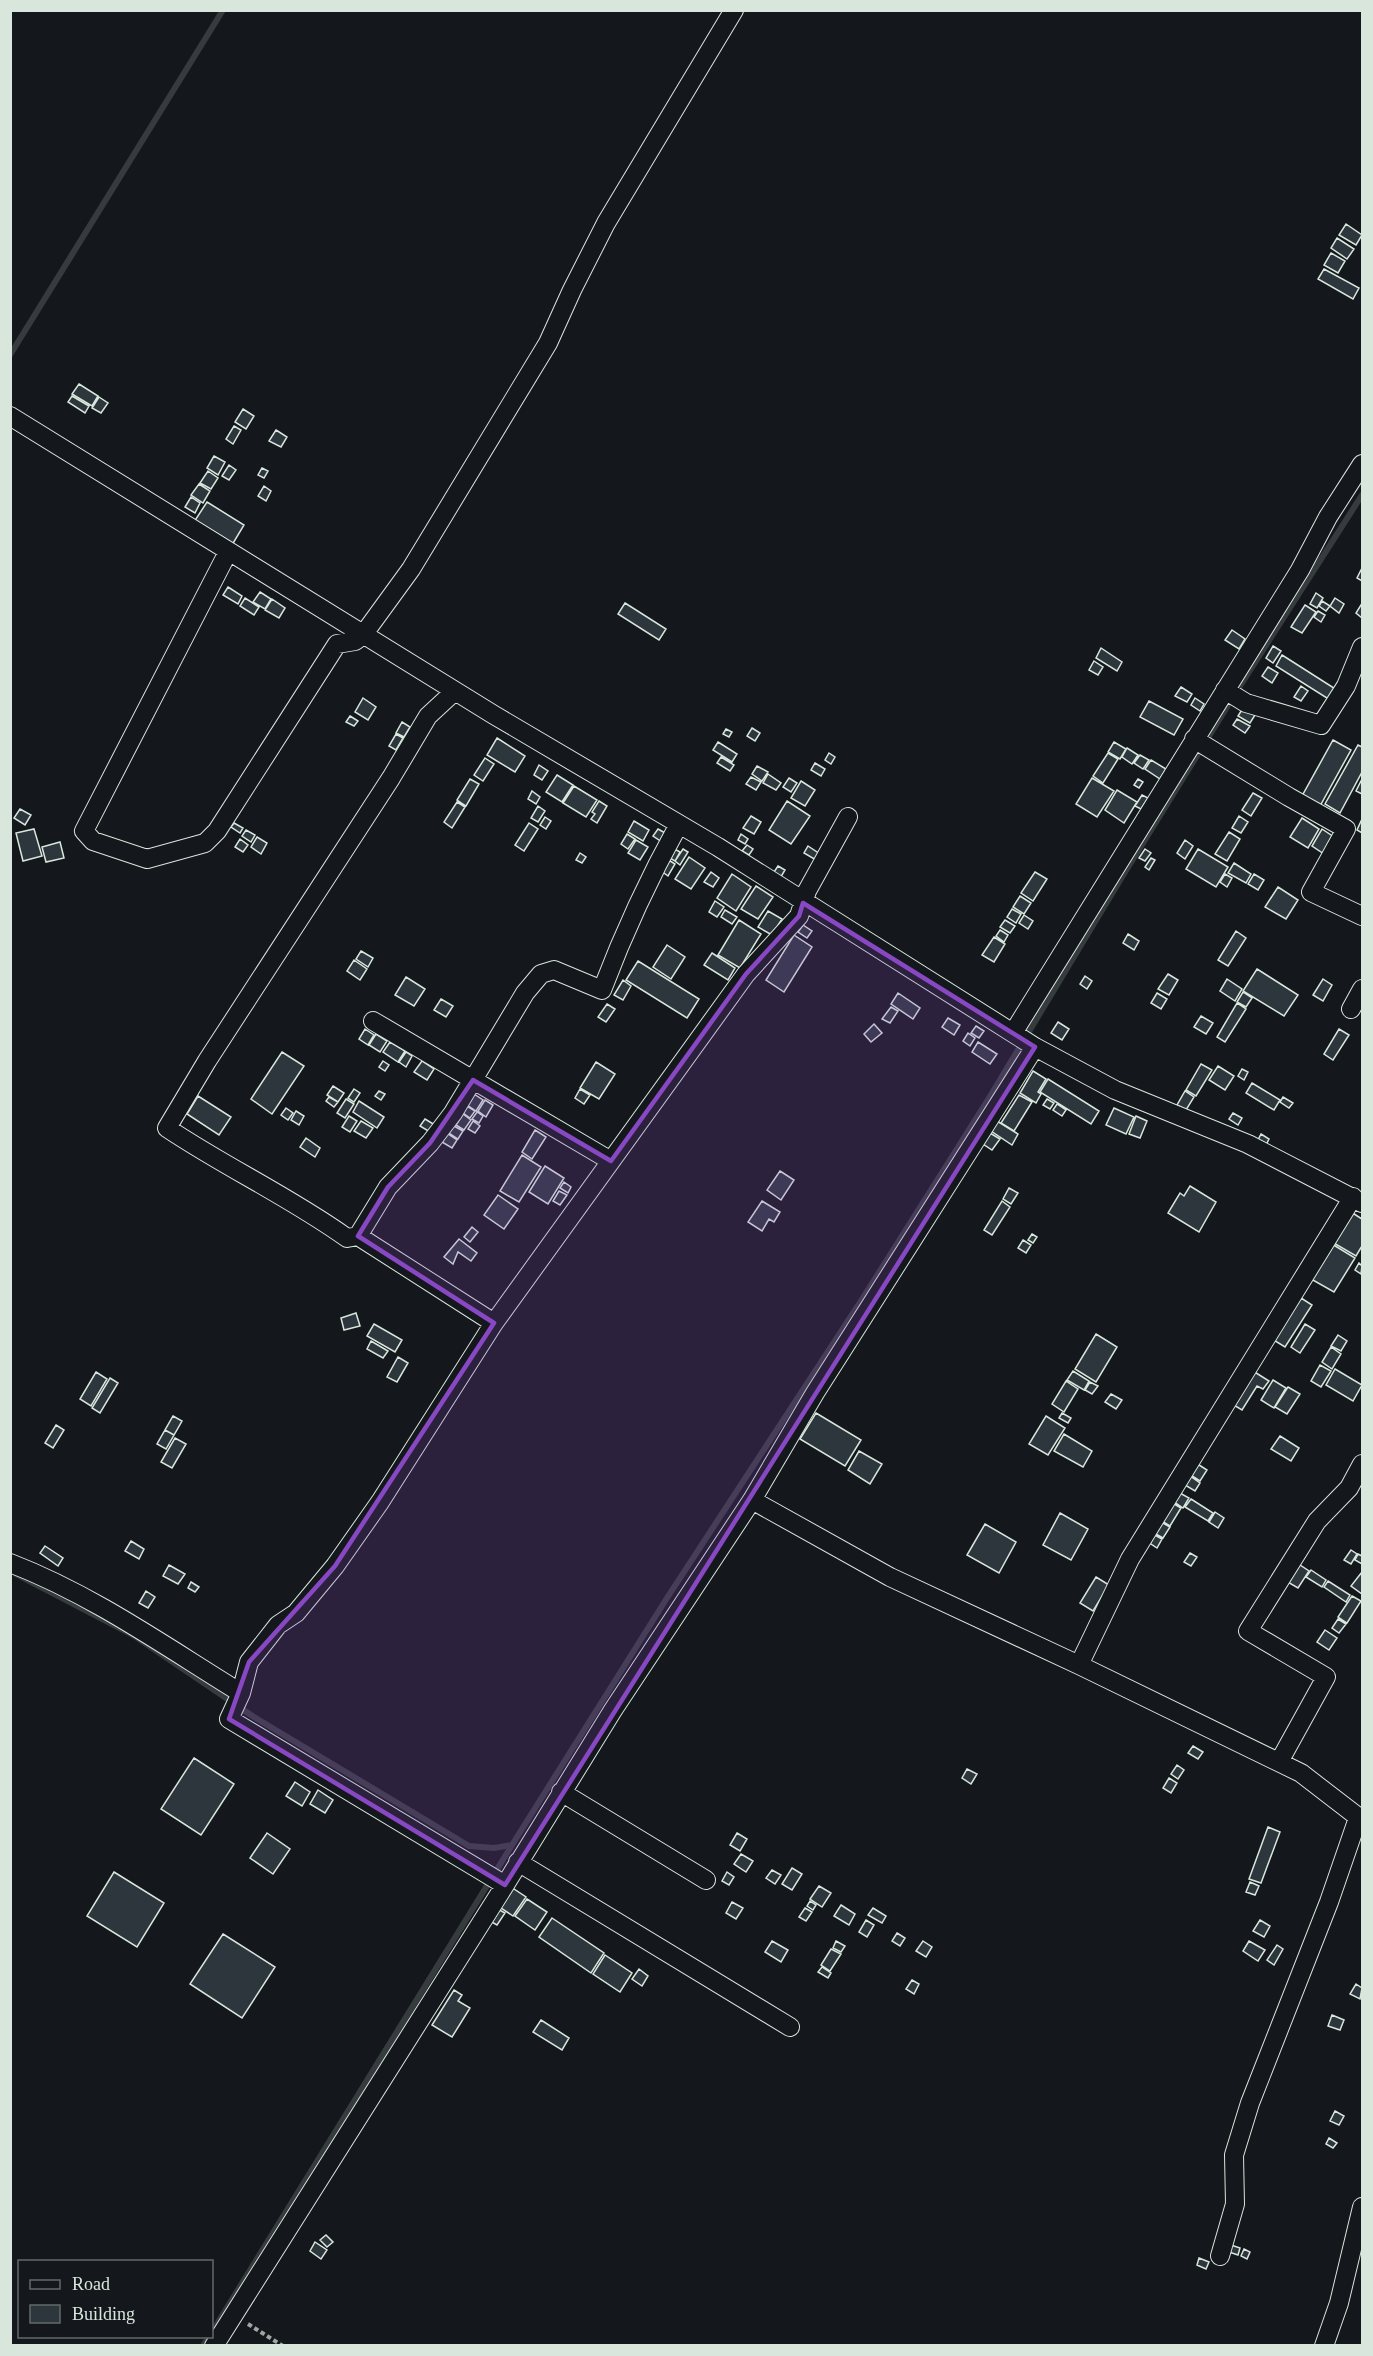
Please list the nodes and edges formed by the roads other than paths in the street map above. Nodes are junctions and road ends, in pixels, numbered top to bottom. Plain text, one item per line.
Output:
1 (734, 10) edge
2 (10, 417) edge
3 (1362, 464) edge
4 (228, 552) junction
5 (363, 635) junction
6 (1362, 647) edge
7 (1354, 689) edge
8 (1225, 690) junction
9 (455, 691) junction
10 (1194, 739) junction
11 (848, 817) dead end
12 (678, 824) junction
13 (803, 903) junction
14 (1362, 916) edge
15 (1362, 989) edge
16 (1351, 1009) dead end
17 (373, 1021) dead end
18 (1013, 1033) junction
19 (1035, 1047) junction
20 (473, 1080) junction
21 (611, 1161) junction
22 (1358, 1200) edge
23 (358, 1236) junction
24 (494, 1323) junction
25 (1362, 1464) edge
26 (752, 1500) junction
27 (10, 1563) edge
28 (1079, 1665) junction
29 (241, 1693) junction
30 (1279, 1762) junction
31 (561, 1792) junction
32 (1360, 1819) edge
33 (518, 1862) junction
34 (706, 1880) dead end
35 (505, 1885) junction
36 (790, 2027) dead end
37 (1362, 2207) edge
38 (1220, 2256) dead end
39 (214, 2346) edge
40 (1324, 2346) edge

1 - 5 street
2 - 4 street
3 - 8 street
4 - 5 street
4 - 5 street
5 - 9 street
6 - 7 street
7 - 8 street
8 - 10 street
9 - 12 street
9 - 23 street
10 - 14 street
10 - 18 street
11 - 13 street
12 - 13 street
12 - 20 street
13 - 18 street
13 - 21 street
15 - 16 street
17 - 20 street
18 - 19 street
19 - 22 street
19 - 26 street
20 - 21 street
20 - 23 street
21 - 24 street
22 - 28 street
23 - 24 street
24 - 29 street
25 - 30 street
26 - 28 street
26 - 31 street
27 - 29 street
28 - 30 street
29 - 35 street
30 - 32 street
31 - 33 street
31 - 34 street
32 - 38 street
33 - 35 street
33 - 36 street
35 - 39 street
37 - 40 street

